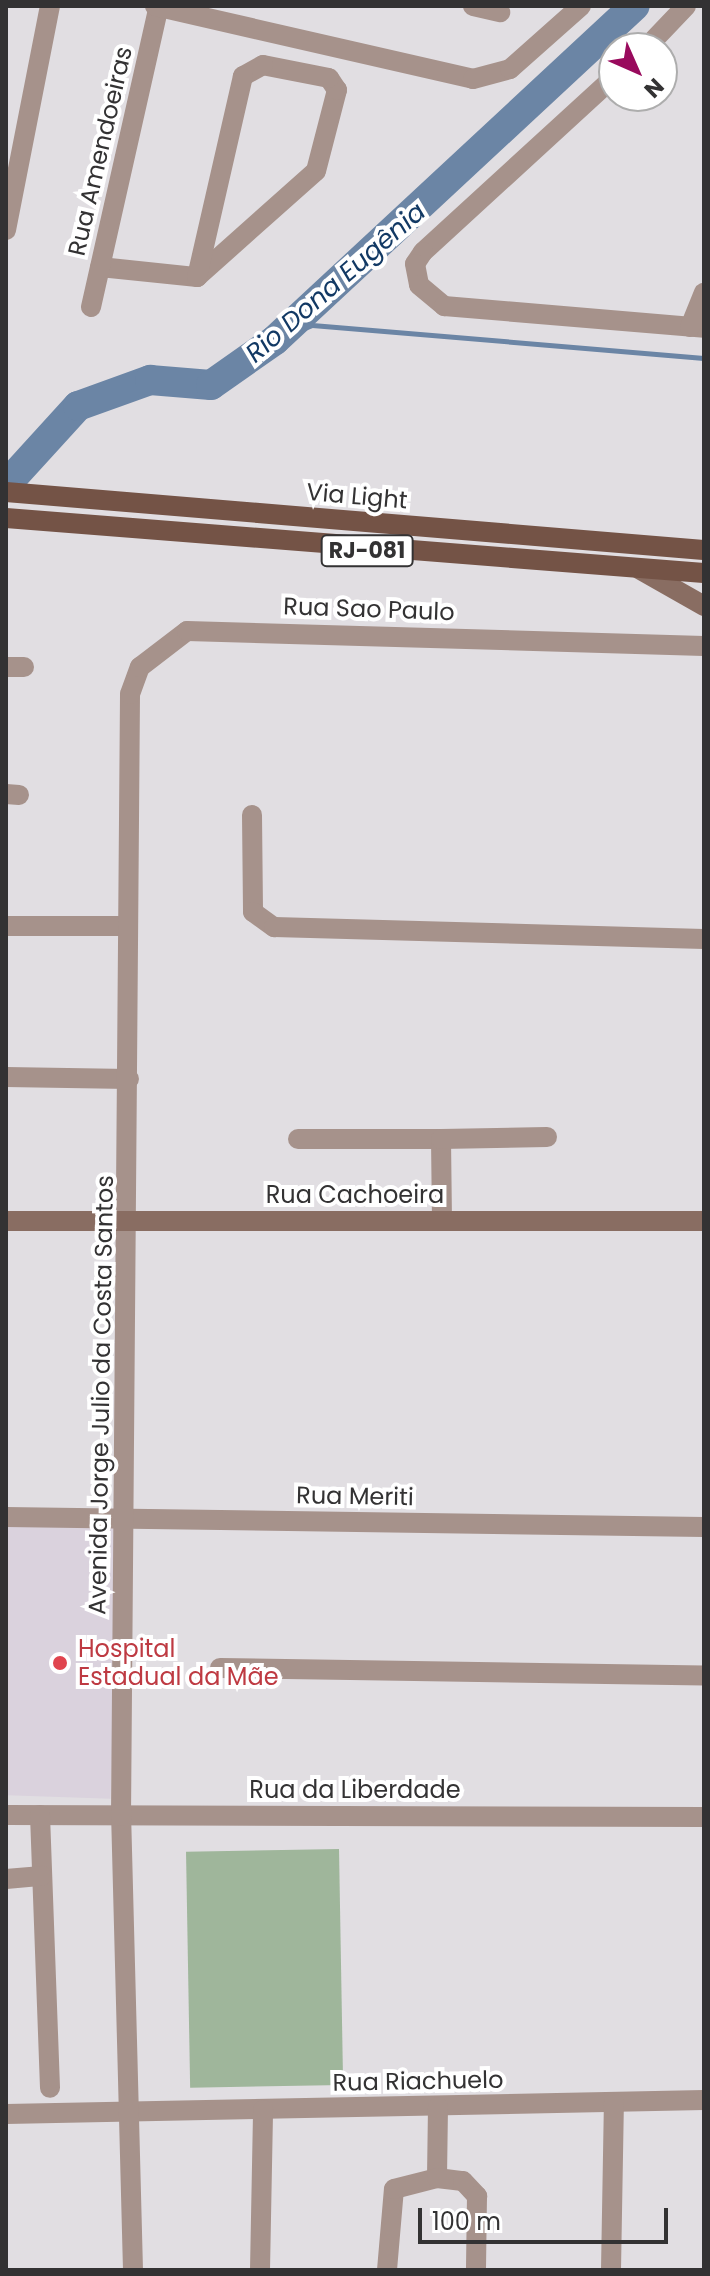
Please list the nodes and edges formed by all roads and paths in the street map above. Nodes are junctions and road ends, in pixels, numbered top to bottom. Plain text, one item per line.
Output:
1 (50, 6) edge
2 (158, 6) edge
3 (473, 6) edge
4 (581, 6) edge
5 (686, 6) edge
6 (500, 12) dead end
7 (661, 32) edge
8 (598, 92) edge
9 (209, 223) junction
10 (6, 230) edge
11 (249, 233) junction
12 (100, 267) junction
13 (197, 277) junction
14 (704, 293) edge
15 (91, 307) dead end
16 (697, 327) edge
17 (6, 492) edge
18 (6, 518) edge
19 (704, 550) edge
20 (636, 567) junction
21 (704, 573) edge
22 (704, 606) edge
23 (704, 646) edge
24 (128, 760) joint
25 (252, 815) dead end
26 (6, 926) edge
27 (127, 926) junction
28 (704, 939) edge
29 (6, 1077) edge
30 (129, 1079) junction
31 (547, 1137) dead end
32 (298, 1139) dead end
33 (441, 1139) junction
34 (6, 1221) edge
35 (130, 1221) junction
36 (442, 1221) junction
37 (704, 1221) edge
38 (6, 1517) edge
39 (126, 1520) junction
40 (704, 1527) edge
41 (220, 1668) dead end
42 (704, 1676) edge
43 (6, 1815) edge
44 (40, 1815) junction
45 (121, 1816) junction
46 (704, 1817) edge
47 (42, 1876) junction
48 (6, 1879) edge
49 (50, 2088) dead end
50 (704, 2100) edge
51 (614, 2103) junction
52 (438, 2107) junction
53 (263, 2110) junction
54 (133, 2113) junction
55 (6, 2114) edge
56 (437, 2178) junction
57 (133, 2270) edge
58 (260, 2270) edge
59 (387, 2270) edge
60 (476, 2270) edge
61 (611, 2270) edge

1 - 10 street
2 - 4 street
2 - 12 street, Rua Amendoeiras
3 - 6 street
5 - 7 street
8 - 16 street
9 - 11 street
9 - 11 street
9 - 13 street
11 - 13 street
12 - 13 street
12 - 15 street, Rua Amendoeiras
14 - 16 street
17 - 19 main road, Via Light / RJ-081
18 - 20 main road, RJ-081
20 - 21 main road, RJ-081
20 - 22 main road
23 - 24 street, Rua Sao Paulo
24 - 27 street, Avenida Jorge Julio da Costa Santos
25 - 28 street
26 - 27 street
27 - 30 street, Avenida Jorge Julio da Costa Santos
29 - 30 street
30 - 35 street, Avenida Jorge Julio da Costa Santos
31 - 33 street
32 - 33 street
33 - 36 street
34 - 35 main road, Rua Cachoeira
35 - 36 main road, Rua Cachoeira
35 - 39 street, Avenida Jorge Julio da Costa Santos
36 - 37 main road, Rua Cachoeira
38 - 39 street, Rua Meriti
39 - 40 street, Rua Meriti
39 - 45 street, Avenida Jorge Julio da Costa Santos
41 - 42 street
43 - 44 street, Rua da Liberdade
44 - 45 street, Rua da Liberdade
44 - 47 street
45 - 46 street, Rua da Liberdade
45 - 54 street, Avenida Jorge Julio da Costa Santos
47 - 48 street
47 - 49 street
50 - 51 street, Rua Riachuelo
51 - 52 street, Rua Riachuelo
51 - 61 street
52 - 53 street, Rua Riachuelo
52 - 56 street
53 - 54 street, Rua Riachuelo
53 - 58 street
54 - 55 street, Rua Riachuelo
54 - 57 street, Avenida Jorge Julio da Costa Santos
56 - 59 street
56 - 60 street

